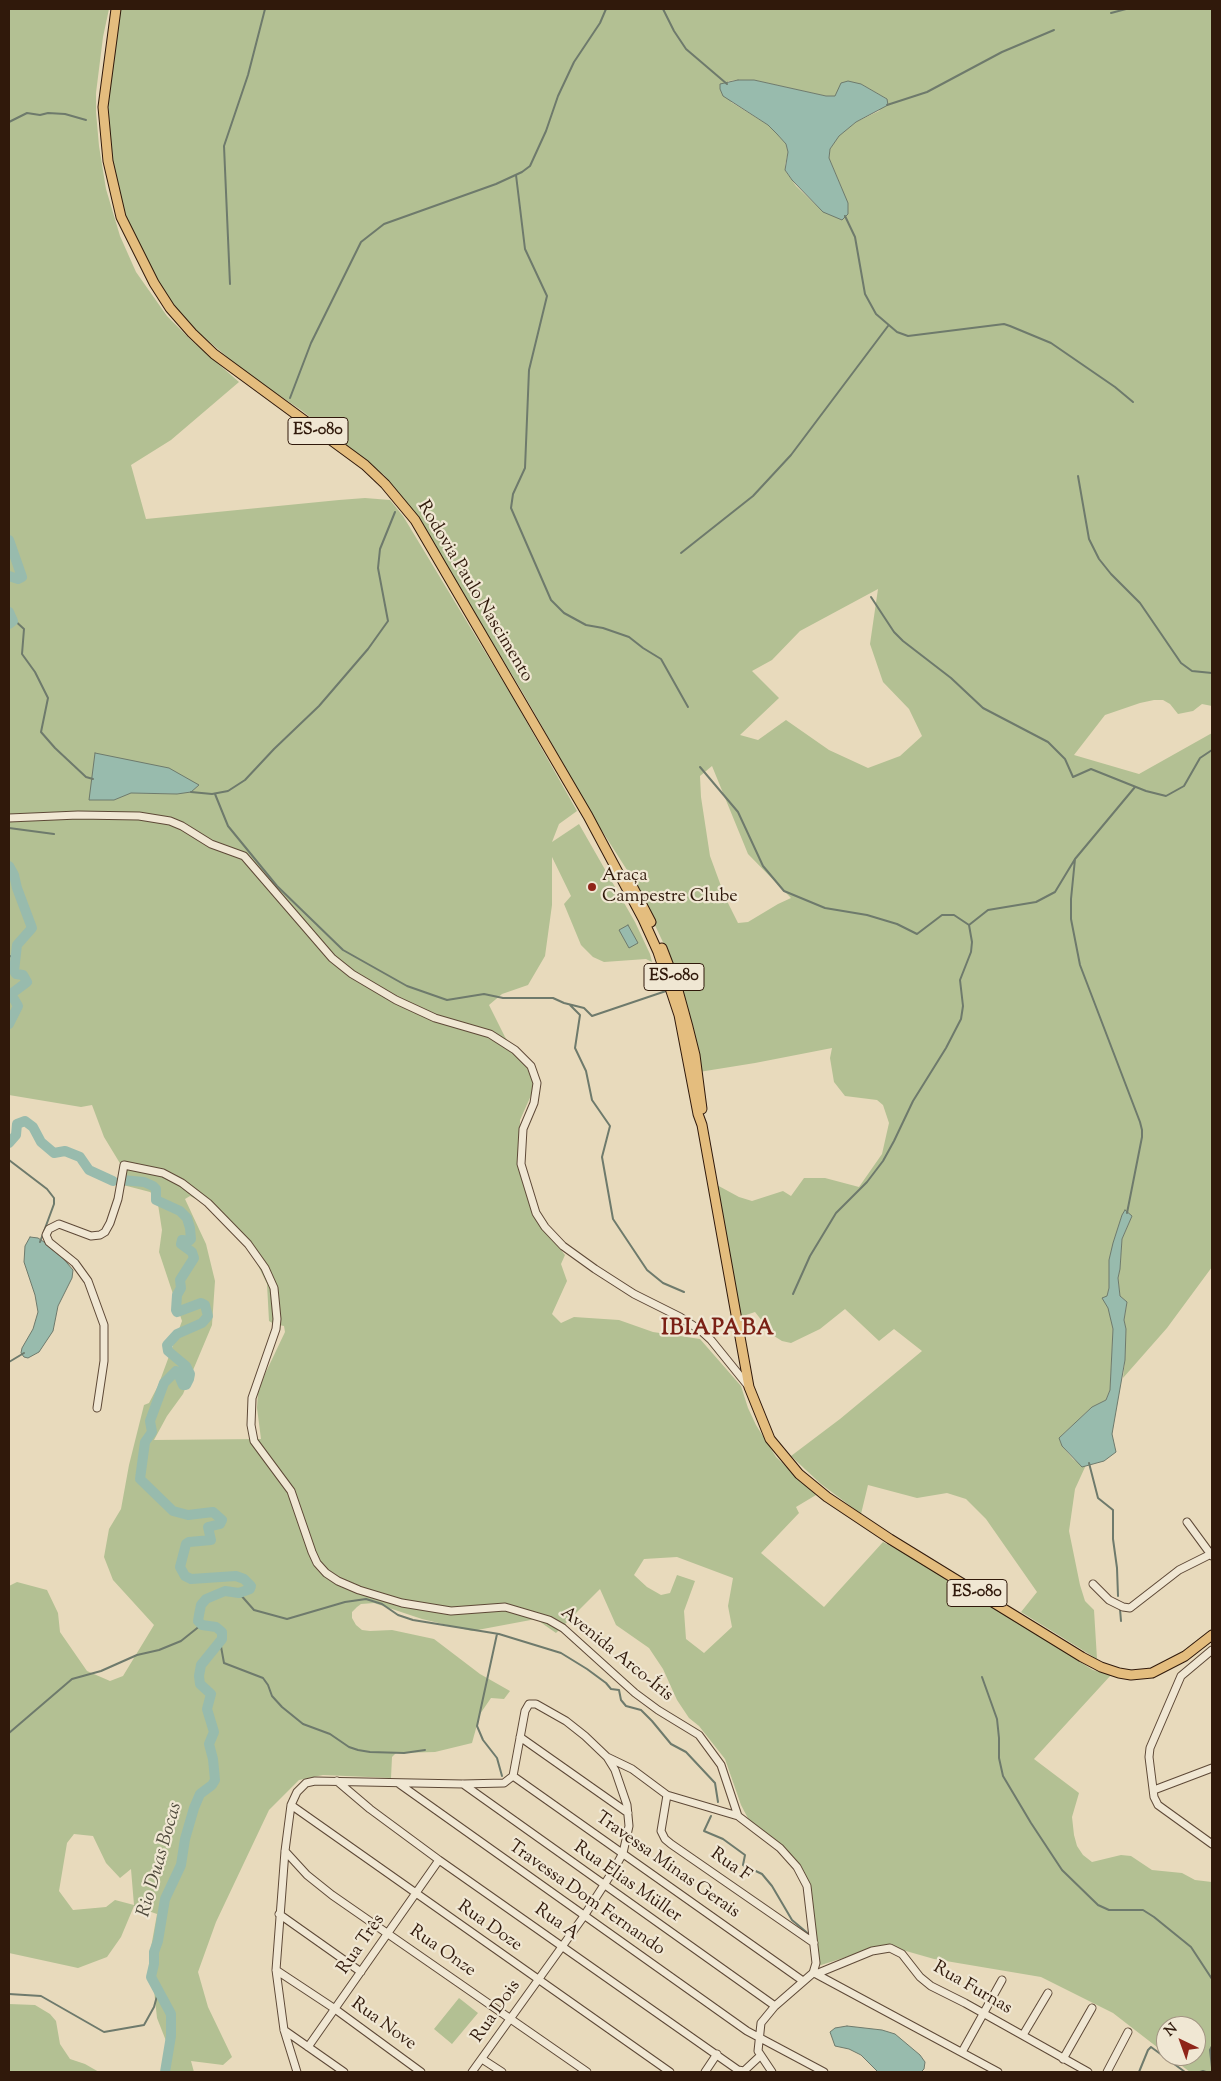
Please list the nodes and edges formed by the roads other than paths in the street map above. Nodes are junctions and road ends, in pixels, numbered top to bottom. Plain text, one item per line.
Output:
1 (116, 9) edge
2 (9, 818) edge
3 (749, 1387) junction
4 (97, 1408) dead end
5 (1187, 1522) dead end
6 (1212, 1555) edge
7 (1093, 1584) dead end
8 (1212, 1635) edge
9 (1212, 1650) edge
10 (520, 1737) junction
11 (607, 1757) junction
12 (1212, 1768) edge
13 (513, 1776) junction
14 (337, 1781) junction
15 (398, 1783) junction
16 (463, 1784) junction
17 (1154, 1790) junction
18 (667, 1796) junction
19 (292, 1806) junction
20 (628, 1813) junction
21 (738, 1816) junction
22 (1212, 1844) edge
23 (284, 1851) junction
24 (623, 1853) junction
25 (439, 1860) junction
26 (604, 1885) junction
27 (416, 1894) junction
28 (279, 1914) junction
29 (584, 1916) junction
30 (389, 1933) junction
31 (814, 1943) junction
32 (563, 1945) junction
33 (276, 1970) junction
34 (361, 1972) junction
35 (815, 1973) junction
36 (537, 1980) junction
37 (1002, 1980) dead end
38 (803, 1981) junction
39 (1048, 1992) dead end
40 (775, 2006) junction
41 (1092, 2008) dead end
42 (336, 2009) junction
43 (984, 2014) junction
44 (510, 2018) junction
45 (284, 2030) junction
46 (1128, 2032) dead end
47 (1023, 2035) junction
48 (758, 2036) junction
49 (308, 2047) junction
50 (962, 2052) junction
51 (718, 2054) junction
52 (760, 2056) junction
53 (482, 2059) junction
54 (1063, 2059) junction
55 (297, 2072) edge
56 (344, 2072) edge
57 (421, 2072) edge
58 (472, 2072) edge
59 (502, 2072) edge
60 (587, 2072) edge
61 (670, 2072) edge
62 (705, 2072) edge
63 (772, 2072) edge
64 (824, 2072) edge
65 (998, 2072) edge
66 (1088, 2072) edge
67 (1107, 2072) edge

1 - 3 main road, Rodovia Paulo Nascimento / ES-080
2 - 3 street
3 - 8 main road, Rodovia Paulo Nascimento / ES-080
4 - 21 street, Avenida Arco-Íris
5 - 6 street
6 - 7 street
9 - 17 street
10 - 11 street
10 - 13 street
10 - 20 street
11 - 18 street
11 - 20 street, Rua Dois
12 - 17 street
13 - 16 street
13 - 24 street, Travessa Minas Gerais
14 - 15 street
14 - 19 street
14 - 25 street, Rua A
15 - 16 street
15 - 29 street, Travessa Dom Fernando
16 - 26 street, Rua Elias Müller
17 - 22 street
18 - 21 street
18 - 31 street, Rua F
19 - 23 street
19 - 27 street, Rua Doze
20 - 24 street, Rua Dois
21 - 31 street
23 - 28 street
23 - 30 street, Rua Onze
24 - 26 street, Rua Dois
24 - 38 street, Travessa Minas Gerais
25 - 27 street, Rua Três
25 - 32 street, Rua A
26 - 29 street, Rua Dois
26 - 40 street, Rua Elias Müller
27 - 30 street, Rua Três
27 - 36 street, Rua Doze
28 - 33 street
28 - 34 street
29 - 32 street, Rua Dois
29 - 48 street, Travessa Dom Fernando
30 - 34 street, Rua Três
30 - 44 street, Rua Onze
31 - 35 street
32 - 36 street, Rua Dois
32 - 51 street, Rua A
33 - 42 street, Rua Nove
33 - 45 street
34 - 42 street, Rua Três
35 - 38 street
35 - 43 street, Rua Furnas
35 - 50 street
36 - 44 street, Rua Dois
36 - 61 street, Rua Doze
37 - 43 street
38 - 40 street
39 - 47 street
40 - 48 street
41 - 54 street
42 - 49 street, Rua Três
42 - 57 street, Rua Nove
43 - 47 street, Rua Furnas
43 - 50 street
44 - 53 street, Rua Dois
44 - 60 street, Rua Onze
45 - 49 street
45 - 55 street
46 - 67 street
47 - 54 street, Rua Furnas
48 - 52 street
48 - 64 street, Travessa Dom Fernando
49 - 56 street
50 - 65 street
51 - 52 street, Rua A
51 - 62 street
52 - 63 street
53 - 58 street, Rua Dois
53 - 59 street
54 - 66 street, Rua Furnas

